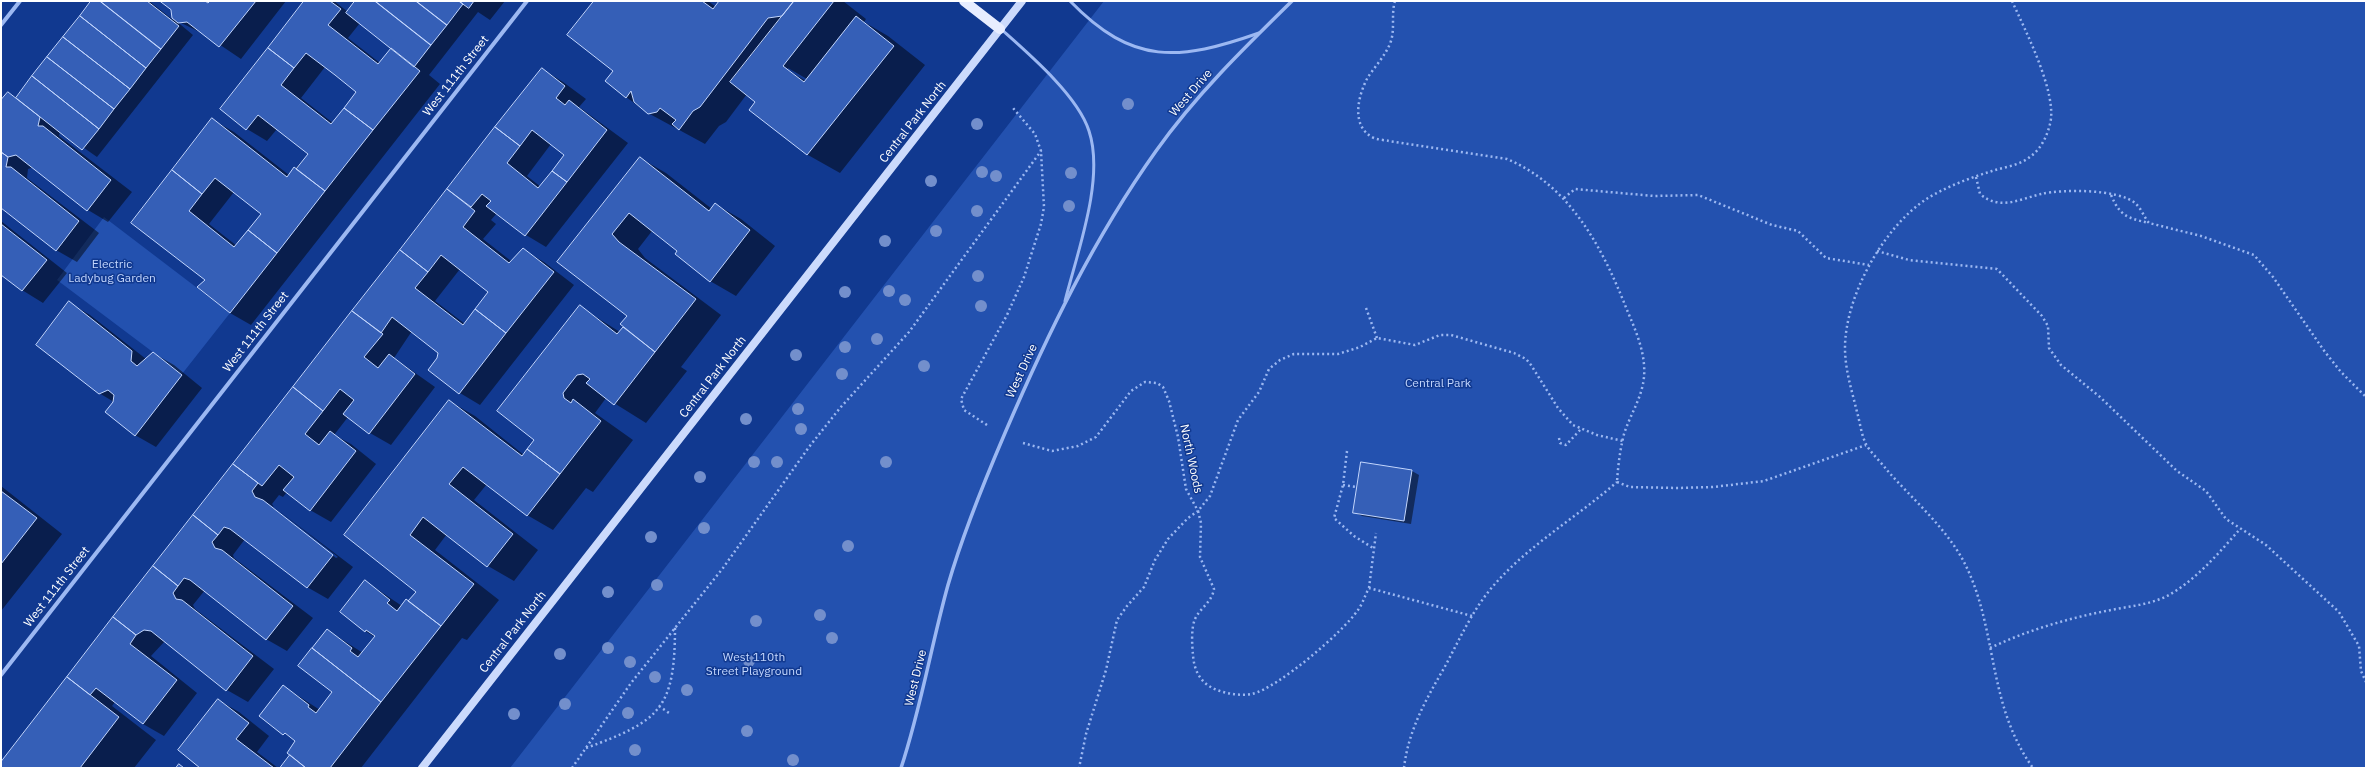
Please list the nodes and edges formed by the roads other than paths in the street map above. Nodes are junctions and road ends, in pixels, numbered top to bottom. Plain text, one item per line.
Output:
1 (20, 1) edge
2 (527, 1) edge
3 (964, 1) edge
4 (1022, 1) edge
5 (1070, 1) edge
6 (1292, 1) edge
7 (1, 25) edge
8 (1000, 29) junction
9 (1260, 32) junction
10 (1064, 305) junction
11 (1, 675) edge
12 (422, 768) edge
13 (901, 768) edge

1 - 7 street
2 - 11 street, West 111th Street
3 - 8 main road
4 - 8 main road, Central Park North
5 - 9 lane
6 - 9 street, West Drive
8 - 10 lane
8 - 12 main road, Central Park North
9 - 10 street, West Drive
10 - 13 street, West Drive

